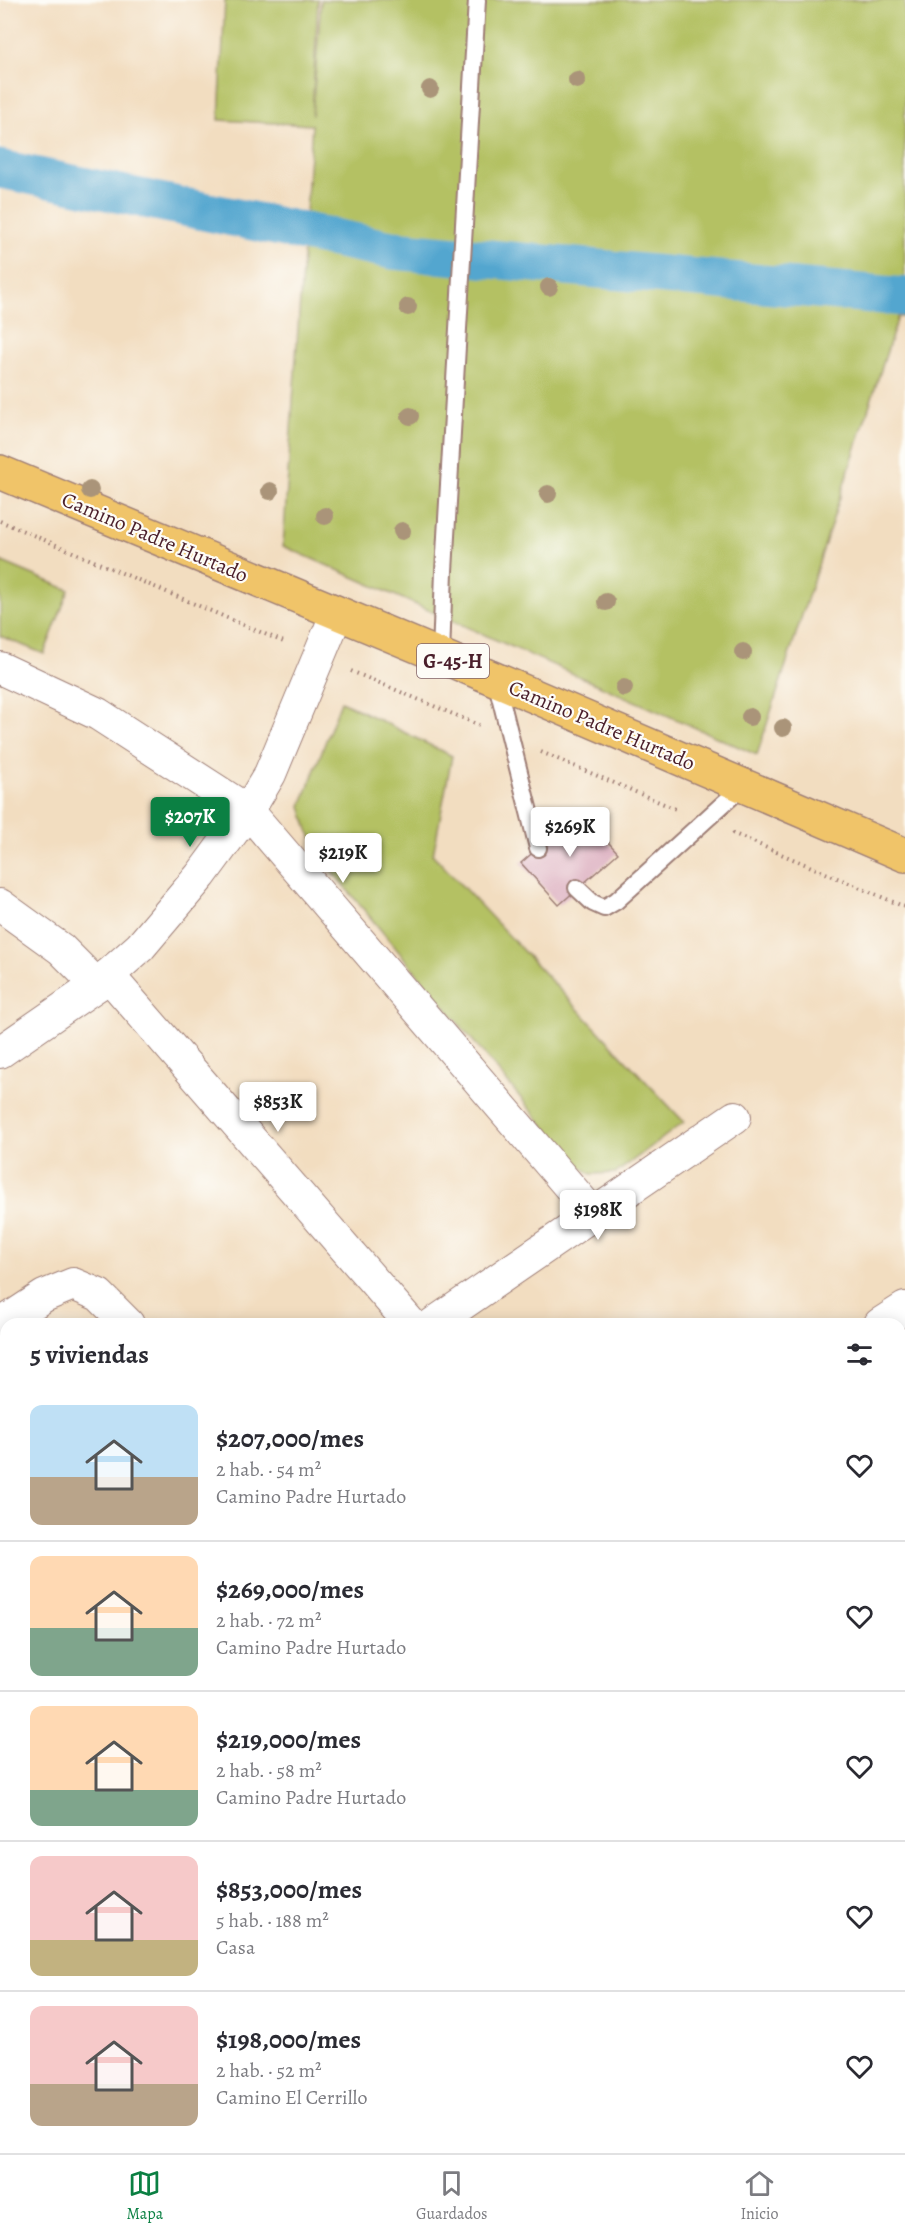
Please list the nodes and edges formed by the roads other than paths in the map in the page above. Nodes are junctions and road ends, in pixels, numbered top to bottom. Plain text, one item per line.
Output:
1 (477, 0) edge
2 (0, 472) edge
3 (337, 613) junction
4 (441, 656) junction
5 (0, 668) edge
6 (496, 680) junction
7 (743, 786) junction
8 (248, 811) junction
9 (538, 848) dead end
10 (905, 855) edge
11 (577, 888) dead end
12 (0, 905) edge
13 (102, 980) junction
14 (0, 1052) edge
15 (735, 1117) dead end
16 (593, 1214) junction
17 (905, 1308) edge
18 (11, 1318) edge
19 (122, 1318) edge
20 (406, 1318) edge
21 (442, 1318) edge
22 (889, 1318) edge

1 - 4 lane
2 - 3 main road, Camino Padre Hurtado / G-45-H
3 - 4 main road, Camino Padre Hurtado / G-45-H
3 - 8 street
4 - 6 main road, Camino Padre Hurtado / G-45-H
5 - 8 street
6 - 7 main road, Camino Padre Hurtado / G-45-H
6 - 9 lane
7 - 10 main road, Camino Padre Hurtado / G-45-H
7 - 11 lane
8 - 13 street
8 - 16 street
12 - 13 street
13 - 14 street
13 - 20 street
15 - 16 street
16 - 21 street
17 - 22 street
18 - 19 street

